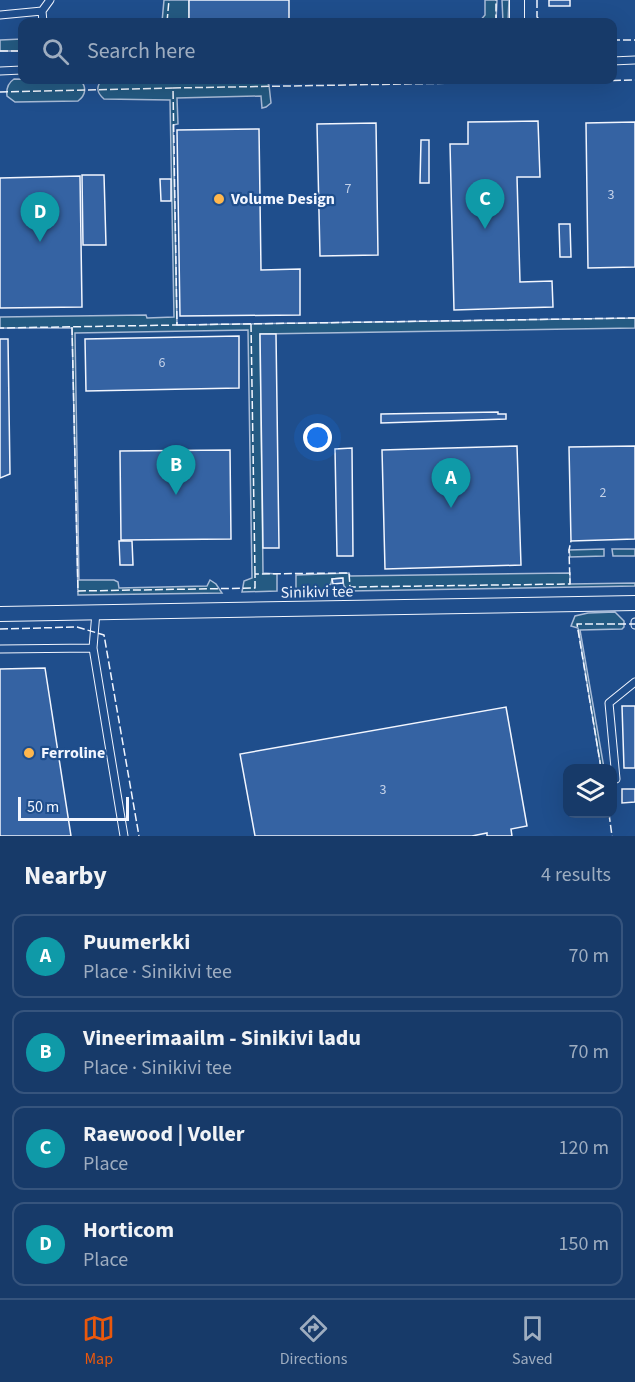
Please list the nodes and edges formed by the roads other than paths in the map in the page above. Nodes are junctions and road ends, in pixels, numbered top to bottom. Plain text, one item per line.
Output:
1 (50, 0) edge
2 (517, 0) edge
3 (42, 11) junction
4 (0, 15) edge
5 (43, 18) edge
6 (517, 18) edge
7 (635, 60) edge
8 (617, 61) edge
9 (18, 70) edge
10 (0, 71) edge
11 (635, 603) edge
12 (96, 612) junction
13 (0, 614) edge
14 (93, 648) junction
15 (0, 649) edge
16 (635, 682) edge
17 (615, 764) edge
18 (124, 836) edge

1 - 3 lane
2 - 6 street
3 - 4 lane
3 - 5 lane
7 - 8 lane
9 - 10 lane
11 - 12 street, Sinikivi tee
12 - 13 street, Sinikivi tee
12 - 14 lane
14 - 15 lane
14 - 18 lane
16 - 17 lane

